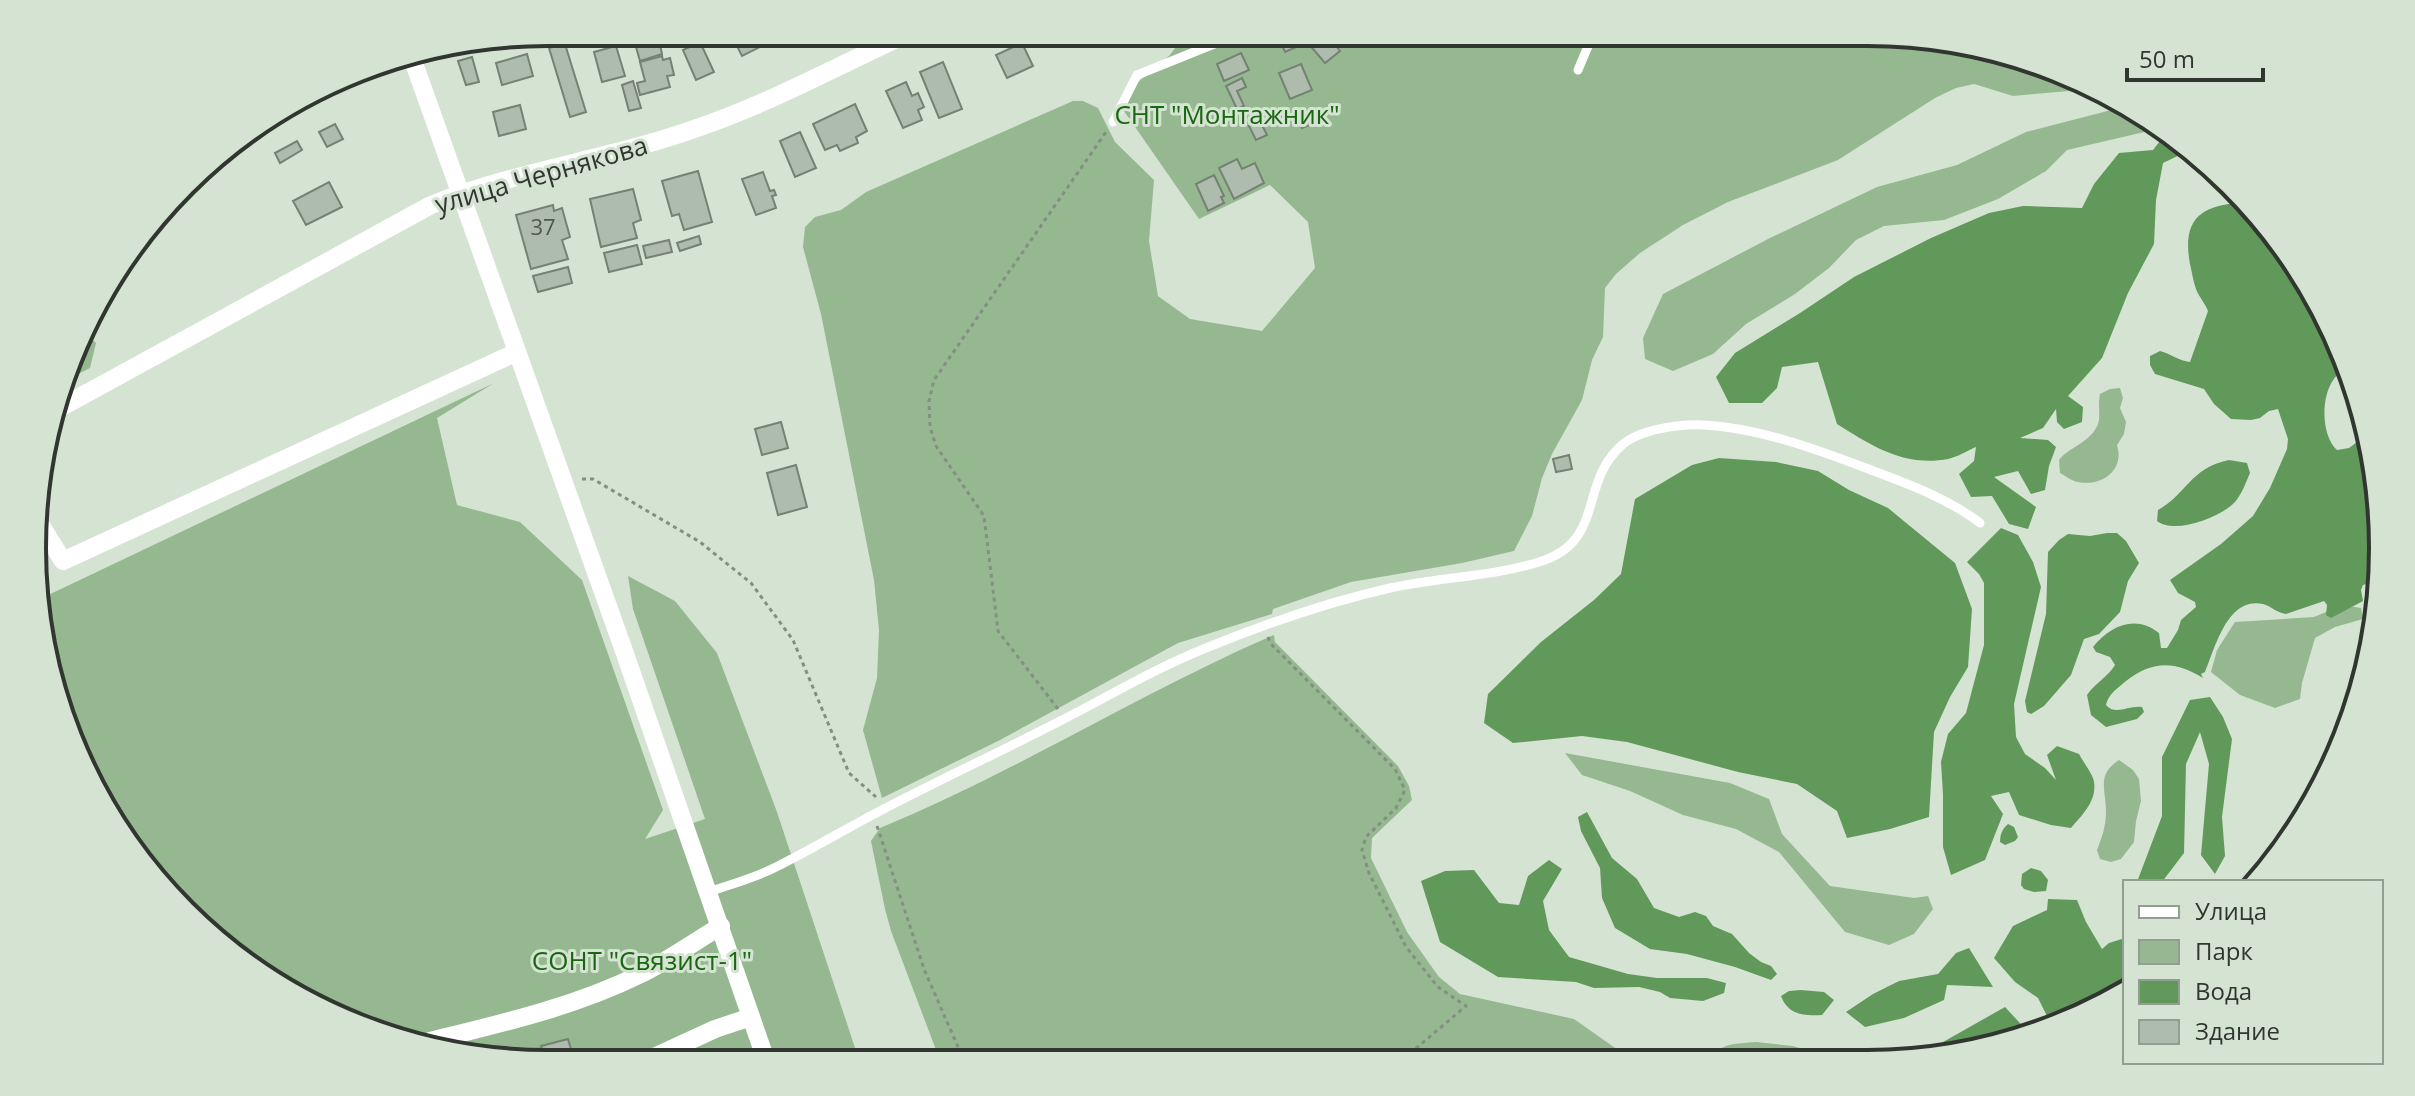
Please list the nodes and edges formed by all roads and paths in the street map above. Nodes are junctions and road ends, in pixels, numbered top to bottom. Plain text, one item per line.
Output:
1 (881, 46) edge
2 (1209, 46) edge
3 (1588, 46) edge
4 (414, 64) edge
5 (1578, 70) dead end
6 (1113, 122) joint
7 (461, 192) junction
8 (517, 352) junction
9 (68, 404) edge
10 (563, 480) junction
11 (1980, 523) dead end
12 (46, 534) edge
13 (1264, 626) junction
14 (1065, 718) junction
15 (888, 807) junction
16 (874, 815) junction
17 (709, 892) junction
18 (721, 926) junction
19 (751, 1017) junction
20 (442, 1038) edge
21 (669, 1050) edge
22 (762, 1050) edge
23 (959, 1050) edge
24 (1414, 1050) edge

1 - 7 street, улица Чернякова
2 - 6 lane
3 - 5 lane
4 - 7 street
6 - 14 path
7 - 8 street
7 - 9 street, улица Чернякова
8 - 10 street
8 - 12 street
10 - 15 path
10 - 17 street
11 - 13 lane
13 - 14 lane
13 - 24 path
14 - 15 lane
15 - 16 lane
16 - 17 lane
16 - 23 path
17 - 18 street
18 - 19 street
18 - 20 street
19 - 21 street
19 - 22 street

